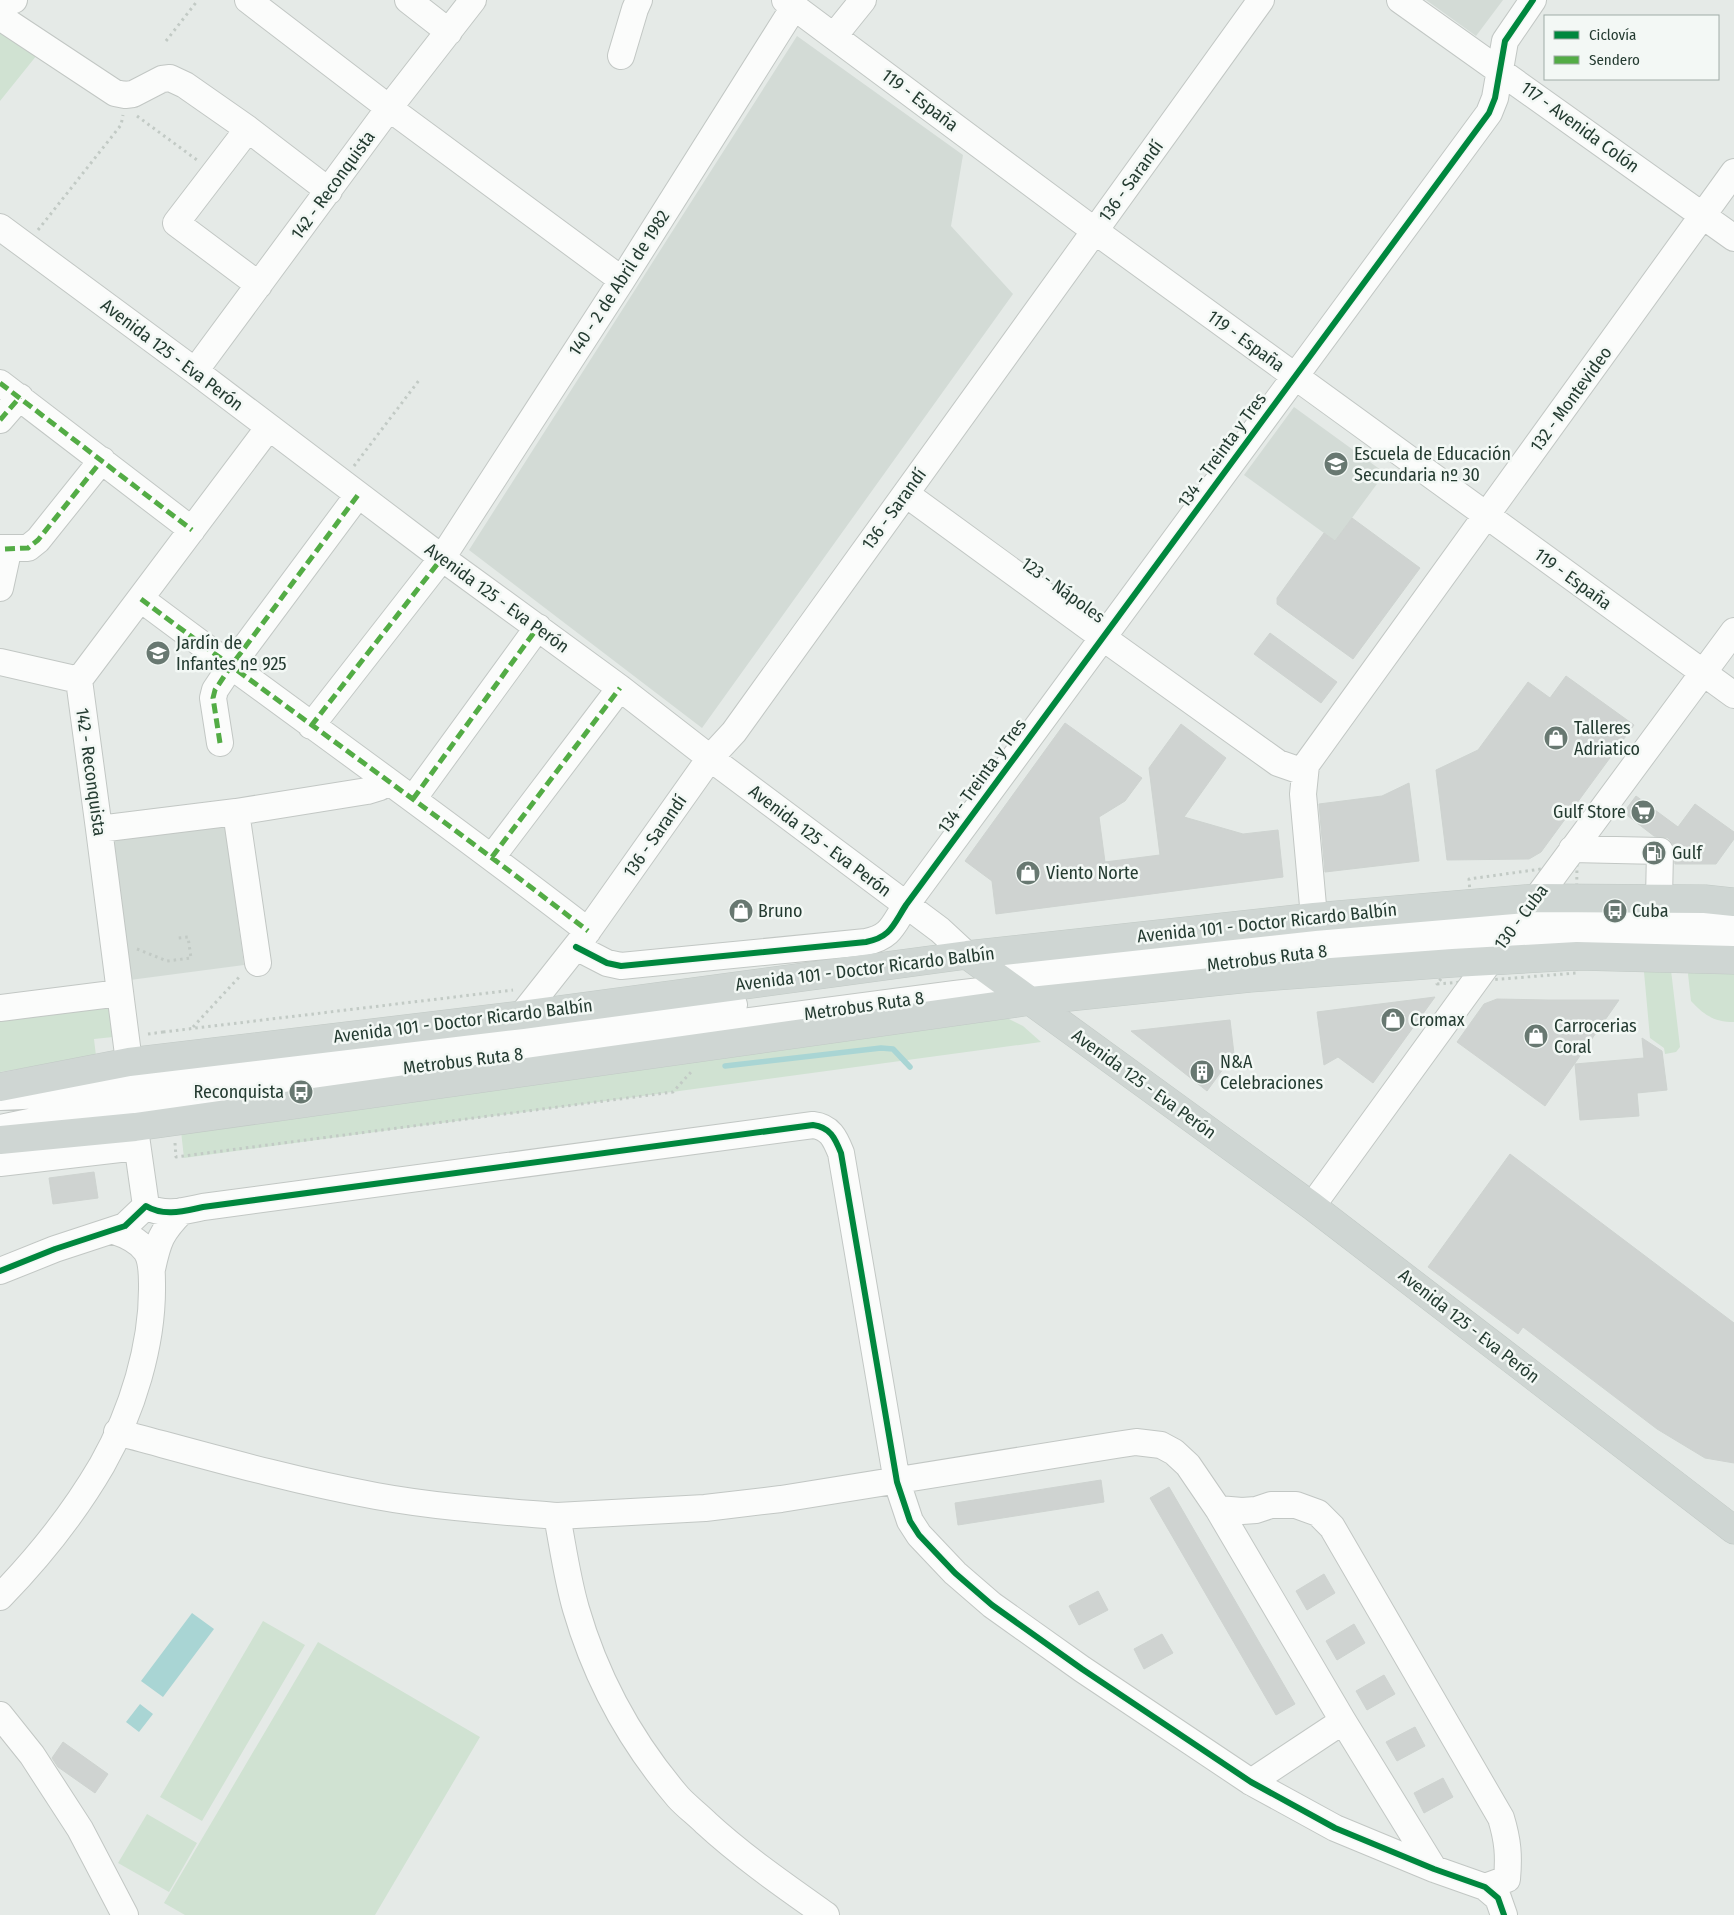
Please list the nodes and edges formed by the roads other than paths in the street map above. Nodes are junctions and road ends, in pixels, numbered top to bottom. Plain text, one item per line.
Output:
1 (14, 0) edge
2 (248, 0) edge
3 (408, 0) edge
4 (473, 0) edge
5 (639, 0) edge
6 (863, 0) edge
7 (1261, 0) edge
8 (1400, 0) edge
9 (1533, 0) edge
10 (789, 3) edge
11 (0, 6) edge
12 (0, 17) edge
13 (450, 32) junction
14 (834, 36) junction
15 (621, 56) dead end
16 (1501, 71) junction
17 (389, 108) junction
18 (248, 129) junction
19 (1734, 172) edge
20 (329, 191) junction
21 (1704, 216) junction
22 (0, 228) edge
23 (1095, 231) junction
24 (1734, 238) edge
25 (622, 280) junction
26 (259, 285) junction
27 (195, 372) junction
28 (1294, 376) junction
29 (10, 390) edge
30 (0, 420) edge
31 (269, 427) junction
32 (102, 460) junction
33 (350, 489) junction
34 (906, 494) junction
35 (1487, 516) junction
36 (192, 530) junction
37 (2, 549) edge
38 (442, 558) junction
39 (0, 588) edge
40 (141, 599) junction
41 (538, 627) junction
42 (1734, 631) edge
43 (1102, 637) junction
44 (0, 662) edge
45 (230, 666) junction
46 (1704, 672) junction
47 (79, 680) junction
48 (620, 688) junction
49 (1734, 695) edge
50 (311, 726) junction
51 (220, 743) dead end
52 (710, 758) junction
53 (1304, 772) junction
54 (387, 781) junction
55 (413, 799) junction
56 (236, 812) junction
57 (100, 829) junction
58 (1572, 849) junction
59 (492, 857) junction
60 (1659, 899) junction
61 (1734, 902) edge
62 (906, 905) junction
63 (1528, 909) junction
64 (1314, 917) junction
65 (1734, 926) edge
66 (582, 939) junction
67 (1734, 945) edge
68 (1496, 951) junction
69 (967, 955) junction
70 (258, 960) road end
71 (1734, 960) edge
72 (1011, 987) junction
73 (120, 993) junction
74 (0, 1008) edge
75 (522, 1014) junction
76 (0, 1087) edge
77 (0, 1097) edge
78 (132, 1106) junction
79 (0, 1128) edge
80 (0, 1140) edge
81 (0, 1163) edge
82 (146, 1206) junction
83 (1312, 1206) junction
84 (182, 1211) junction
85 (114, 1231) junction
86 (152, 1270) junction
87 (0, 1271) edge
88 (117, 1432) junction
89 (897, 1482) junction
90 (1218, 1509) junction
91 (557, 1516) junction
92 (1734, 1530) edge
93 (0, 1597) edge
94 (0, 1715) edge
95 (1343, 1722) junction
96 (1251, 1782) junction
97 (1434, 1869) junction
98 (1485, 1887) junction
99 (125, 1915) edge
100 (826, 1915) edge
101 (1504, 1915) edge

1 - 11 street
2 - 17 street
3 - 13 street
4 - 13 street, 142 - Reconquista
5 - 15 street
6 - 14 street
7 - 23 street, 136 - Sarandí
8 - 16 street, 117 - Avenida Colón
9 - 16 street, 134 - Treinta y Tres
10 - 14 street, 119 - España
10 - 25 street, 140 - 2 de Abril de 1982
12 - 18 street
13 - 17 street, 142 - Reconquista
14 - 23 street, 119 - España
16 - 21 street, 117 - Avenida Colón
16 - 28 street, 134 - Treinta y Tres
17 - 20 street, 142 - Reconquista
17 - 25 street
18 - 20 street
18 - 26 street
19 - 21 street, 132 - Montevideo
20 - 26 street, 142 - Reconquista
21 - 24 street, 117 - Avenida Colón
21 - 35 street, 132 - Montevideo
22 - 27 street, Avenida 125 - Eva Perón
23 - 28 street, 119 - España
23 - 34 street, 136 - Sarandí
25 - 38 street, 140 - 2 de Abril de 1982
26 - 27 street, 142 - Reconquista
27 - 31 street, Avenida 125 - Eva Perón
28 - 35 street, 119 - España
28 - 43 street, 134 - Treinta y Tres
29 - 30 street
29 - 32 street
31 - 33 street, Avenida 125 - Eva Perón
31 - 36 street
32 - 36 street
32 - 37 street
33 - 38 street, Avenida 125 - Eva Perón
33 - 45 street
34 - 43 street, 123 - Nápoles
34 - 52 street, 136 - Sarandí
35 - 46 street, 119 - España
35 - 53 street, 132 - Montevideo
36 - 40 street
37 - 39 street
38 - 41 street, Avenida 125 - Eva Perón
38 - 50 street, 140 - 2 de Abril de 1982
40 - 45 street, 134 - Treinta y Tres
40 - 47 street
41 - 48 street, Avenida 125 - Eva Perón
41 - 55 street
42 - 46 street, 130 - Cuba
43 - 53 street, 123 - Nápoles
43 - 62 street, 134 - Treinta y Tres
44 - 47 street
45 - 50 street, 134 - Treinta y Tres
45 - 51 street
46 - 49 street, 119 - España
46 - 58 street, 130 - Cuba
47 - 57 street, 142 - Reconquista
48 - 52 street, Avenida 125 - Eva Perón
48 - 59 street
50 - 54 street, 134 - Treinta y Tres
52 - 62 street, Avenida 125 - Eva Perón
52 - 66 street, 136 - Sarandí
53 - 64 street
54 - 55 street, 134 - Treinta y Tres
54 - 56 street
55 - 59 street, 134 - Treinta y Tres
56 - 57 street
56 - 70 street
57 - 73 street, 142 - Reconquista
58 - 60 street
58 - 63 street, 130 - Cuba
59 - 66 street, 134 - Treinta y Tres
60 - 61 main road, Avenida 101 - Doctor Ricardo Balbín
60 - 63 main road, Avenida 101 - Doctor Ricardo Balbín
62 - 66 street, 134 - Treinta y Tres
62 - 69 street, Avenida 125 - Eva Perón
63 - 64 main road, Avenida 101 - Doctor Ricardo Balbín
63 - 65 street, Metrobus Ruta 8
63 - 68 street, 130 - Cuba
63 - 72 street, Metrobus Ruta 8
64 - 69 main road, Avenida 101 - Doctor Ricardo Balbín
66 - 75 street, 136 - Sarandí
67 - 68 street
68 - 71 main road, Avenida 101 - Doctor Ricardo Balbín
68 - 72 main road, Avenida 101 - Doctor Ricardo Balbín
68 - 83 street, 130 - Cuba
69 - 72 main road, Avenida 125 - Eva Perón
69 - 75 main road, Avenida 101 - Doctor Ricardo Balbín
72 - 78 main road, Avenida 101 - Doctor Ricardo Balbín
72 - 78 street, Metrobus Ruta 8
72 - 83 main road, Avenida 125 - Eva Perón
73 - 74 street
73 - 78 street, 142 - Reconquista
75 - 78 main road, Avenida 101 - Doctor Ricardo Balbín
76 - 78 main road, Avenida 101 - Doctor Ricardo Balbín
77 - 78 street, Metrobus Ruta 8
78 - 79 street, Metrobus Ruta 8
78 - 80 main road, Avenida 101 - Doctor Ricardo Balbín
78 - 81 street
78 - 82 street, 142 - Reconquista
82 - 84 street
82 - 85 street
83 - 92 main road, Avenida 125 - Eva Perón
84 - 86 street
84 - 89 street
85 - 86 street
85 - 87 street
86 - 88 street
88 - 91 street
88 - 93 street
89 - 90 street
89 - 91 street
89 - 96 street
90 - 95 street
90 - 98 street
91 - 100 street
94 - 99 street
95 - 96 street
95 - 97 street
96 - 97 street
97 - 98 street
98 - 101 street

